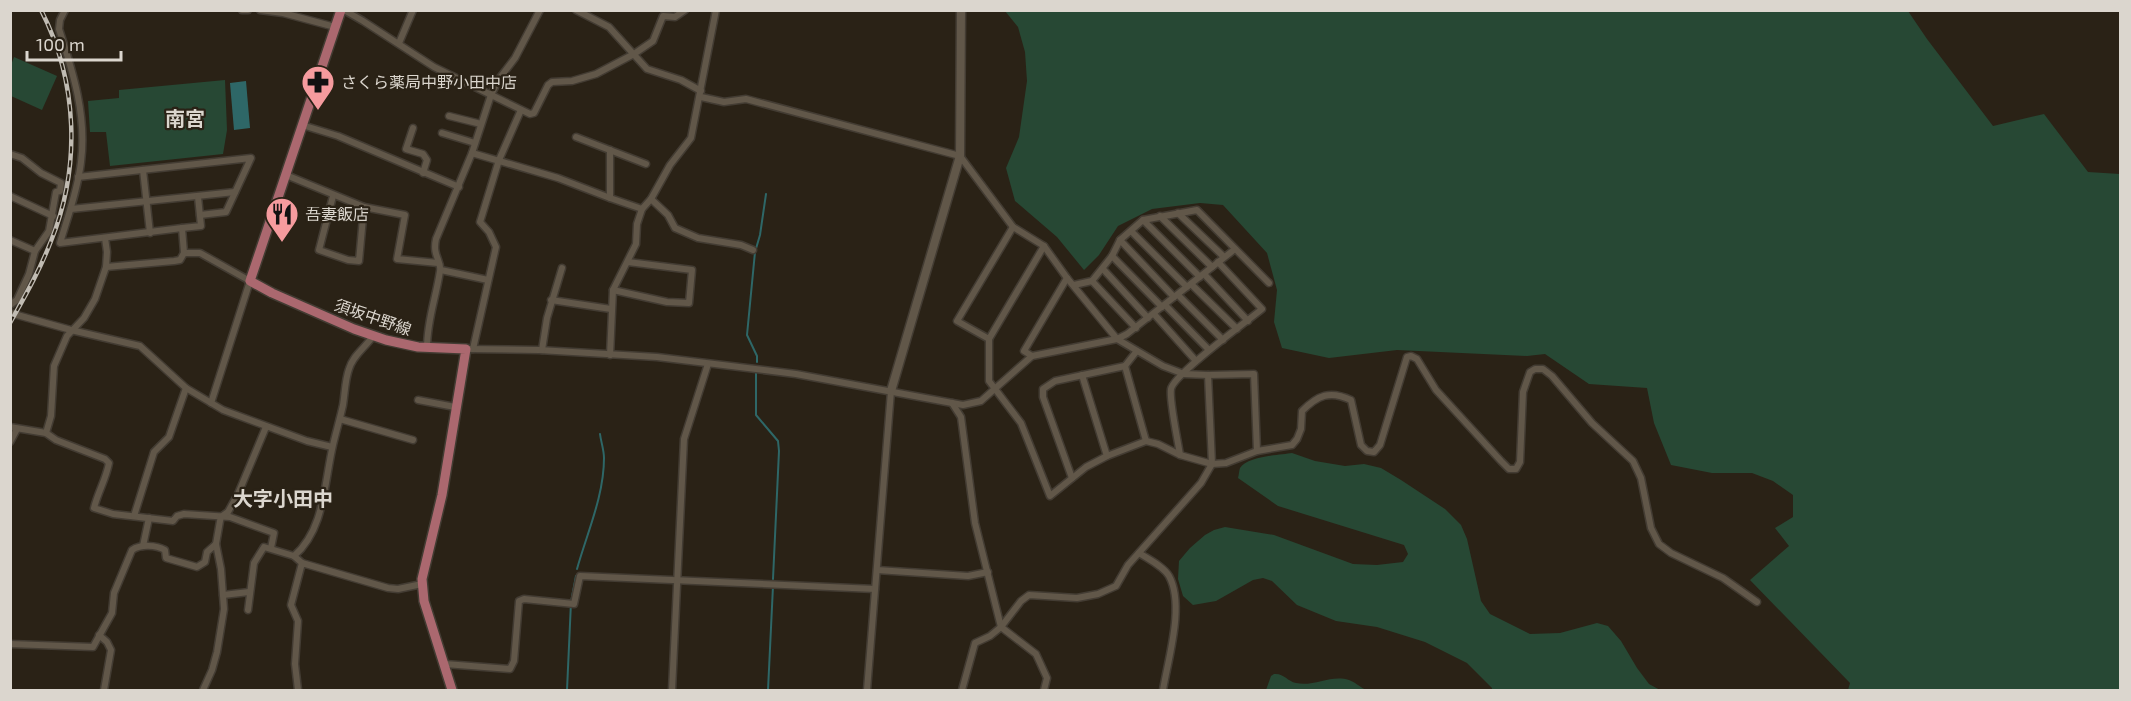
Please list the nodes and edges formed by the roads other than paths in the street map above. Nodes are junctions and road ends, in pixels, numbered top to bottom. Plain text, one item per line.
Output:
1 (65, 10) edge
2 (242, 10) edge
3 (248, 10) edge
4 (260, 10) edge
5 (343, 10) edge
6 (413, 10) edge
7 (540, 10) edge
8 (576, 10) edge
9 (685, 10) edge
10 (716, 10) edge
11 (961, 10) edge
12 (335, 27) junction
13 (399, 43) junction
14 (634, 54) junction
15 (701, 94) junction
16 (491, 96) junction
17 (521, 110) junction
18 (449, 116) dead end
19 (481, 124) junction
20 (302, 125) junction
21 (413, 128) dead end
22 (442, 133) dead end
23 (576, 137) dead end
24 (475, 142) junction
25 (610, 150) junction
26 (472, 153) junction
27 (10, 154) edge
28 (960, 156) junction
29 (499, 160) junction
30 (646, 164) dead end
31 (142, 170) junction
32 (423, 173) junction
33 (285, 175) junction
34 (78, 177) junction
35 (459, 187) junction
36 (235, 192) junction
37 (10, 196) edge
38 (198, 196) junction
39 (333, 196) junction
40 (610, 198) junction
41 (651, 199) junction
42 (146, 201) junction
43 (364, 207) junction
44 (71, 209) junction
45 (642, 209) junction
46 (1178, 213) junction
47 (200, 214) junction
48 (53, 216) junction
49 (1160, 216) junction
50 (1143, 220) junction
51 (1013, 227) junction
52 (182, 228) junction
53 (1131, 231) junction
54 (150, 233) junction
55 (105, 238) junction
56 (10, 240) edge
57 (1120, 240) junction
58 (1044, 246) junction
59 (1235, 249) junction
60 (753, 250) dead end
61 (35, 251) junction
62 (184, 253) junction
63 (1112, 256) junction
64 (1224, 258) junction
65 (438, 262) junction
66 (628, 262) junction
67 (1215, 265) junction
68 (106, 267) junction
69 (562, 268) dead end
70 (1103, 268) junction
71 (441, 270) junction
72 (1202, 276) junction
73 (1067, 278) junction
74 (488, 280) junction
75 (250, 281) junction
76 (1092, 281) junction
77 (1269, 283) dead end
78 (1074, 285) junction
79 (1189, 286) junction
80 (613, 290) junction
81 (1176, 296) junction
82 (551, 300) junction
83 (10, 305) edge
84 (1164, 306) junction
85 (611, 309) junction
86 (10, 313) edge
87 (1151, 316) junction
88 (1248, 321) junction
89 (1136, 328) junction
90 (1237, 329) junction
91 (71, 330) junction
92 (373, 336) junction
93 (989, 339) junction
94 (1117, 339) junction
95 (1223, 340) junction
96 (427, 348) junction
97 (469, 349) junction
98 (542, 350) junction
99 (1209, 350) junction
100 (1136, 352) junction
101 (610, 355) junction
102 (1032, 356) junction
103 (1196, 361) junction
104 (708, 364) junction
105 (1125, 366) junction
106 (1184, 374) junction
107 (1082, 375) junction
108 (1208, 375) junction
109 (186, 388) junction
110 (993, 390) junction
111 (891, 391) junction
112 (418, 400) dead end
113 (211, 403) junction
114 (952, 403) junction
115 (455, 407) junction
116 (340, 419) junction
117 (266, 427) junction
118 (14, 428) edge
119 (46, 433) junction
120 (413, 440) dead end
121 (1146, 441) junction
122 (10, 442) edge
123 (332, 447) junction
124 (1257, 451) junction
125 (1180, 454) junction
126 (1107, 456) junction
127 (1212, 464) junction
128 (1072, 478) junction
129 (134, 516) junction
130 (221, 517) junction
131 (149, 518) junction
132 (216, 544) junction
133 (143, 546) junction
134 (271, 548) junction
135 (1139, 554) junction
136 (294, 556) junction
137 (302, 563) junction
138 (877, 570) junction
139 (988, 572) junction
140 (676, 579) junction
141 (422, 584) junction
142 (875, 589) junction
143 (249, 592) junction
144 (223, 595) junction
145 (1756, 602) dead end
146 (248, 610) dead end
147 (1001, 627) junction
148 (99, 635) junction
149 (10, 644) edge
150 (445, 664) junction
151 (104, 690) edge
152 (203, 690) edge
153 (298, 690) edge
154 (452, 690) edge
155 (672, 690) edge
156 (867, 690) edge
157 (962, 690) edge
158 (1044, 690) edge
159 (1163, 690) edge

1 - 34 street
2 - 3 street
4 - 12 street
5 - 12 main road
5 - 13 street
6 - 13 street
7 - 16 street
8 - 14 street
9 - 14 street
10 - 15 street
11 - 28 street
12 - 20 main road
13 - 16 street
14 - 15 street
14 - 17 street
15 - 28 street
15 - 41 street
16 - 17 street
16 - 19 street
17 - 29 street
18 - 19 street
19 - 24 street
20 - 32 street
20 - 33 main road
21 - 32 street
22 - 24 street
23 - 25 street
24 - 26 street
25 - 30 street
25 - 40 street
26 - 29 street
26 - 35 street
27 - 48 street
28 - 51 street
28 - 111 street
29 - 40 street
29 - 74 street
31 - 34 street
31 - 36 street
31 - 42 street
32 - 35 street
33 - 39 street
33 - 75 main road
34 - 44 street
35 - 65 street
36 - 38 street
36 - 47 street
37 - 48 street
38 - 42 street
38 - 47 street
39 - 43 street
39 - 43 street
40 - 45 street
41 - 45 street
41 - 60 street
42 - 44 street
42 - 54 street
43 - 65 street
44 - 55 street
45 - 66 street
46 - 49 street
46 - 59 street
46 - 64 street
47 - 52 street
48 - 61 street
49 - 50 street
49 - 67 street
50 - 53 street
50 - 72 street
51 - 58 street
51 - 93 street
52 - 54 street
52 - 62 street
53 - 57 street
53 - 79 street
54 - 55 street
55 - 68 street
56 - 61 street
57 - 63 street
57 - 81 street
58 - 73 street
58 - 93 street
59 - 64 street
59 - 77 street
61 - 83 street
62 - 68 street
62 - 75 street
63 - 70 street
63 - 84 street
64 - 67 street
65 - 71 street
66 - 80 street
66 - 80 street
67 - 72 street
67 - 88 street
68 - 91 street
69 - 82 street
70 - 76 street
70 - 87 street
71 - 74 street
71 - 96 street
72 - 79 street
72 - 88 street
73 - 78 street
73 - 102 street
74 - 97 street
75 - 92 main road, 須坂中野線
75 - 113 street
76 - 78 street
76 - 89 street
78 - 94 street
79 - 81 street
79 - 90 street
80 - 85 street
81 - 84 street
81 - 95 street
82 - 85 street
82 - 98 street
84 - 87 street
84 - 99 street
85 - 101 street
86 - 91 street
87 - 89 street
87 - 103 street
88 - 90 street
89 - 94 street
90 - 95 street
91 - 109 street
91 - 119 street
92 - 96 main road, 須坂中野線
92 - 116 street
93 - 110 street
94 - 100 street
94 - 102 street
95 - 99 street
96 - 97 main road, 須坂中野線
97 - 98 street
97 - 115 main road
98 - 101 street
99 - 103 street
100 - 105 street
100 - 106 street
101 - 104 street
102 - 110 street
103 - 106 street
104 - 111 street
104 - 140 street
105 - 107 street
105 - 121 street
106 - 108 street
106 - 125 street
107 - 126 street
107 - 128 street
108 - 124 street
108 - 127 street
109 - 113 street
109 - 129 street
110 - 114 street
110 - 128 street
111 - 114 street
111 - 138 street
112 - 115 street
113 - 117 street
114 - 139 street
115 - 141 main road
116 - 120 street
116 - 123 street
117 - 123 street
117 - 130 street
118 - 119 street
118 - 122 street
119 - 129 street
121 - 125 street
121 - 126 street
123 - 136 street
124 - 127 street
124 - 145 street
125 - 127 street
126 - 128 street
127 - 135 street
129 - 131 street
130 - 131 street
130 - 132 street
130 - 134 street
131 - 133 street
132 - 133 street
132 - 144 street
133 - 148 street
134 - 136 street
134 - 143 street
135 - 147 street
135 - 159 street
136 - 137 street
137 - 141 street
137 - 153 street
138 - 139 street
138 - 142 street
139 - 147 street
140 - 142 street
140 - 150 street
140 - 155 street
141 - 150 main road
142 - 156 street
143 - 144 street
143 - 146 street
144 - 152 street
147 - 157 street
147 - 158 street
148 - 149 street
148 - 151 street
150 - 154 main road

